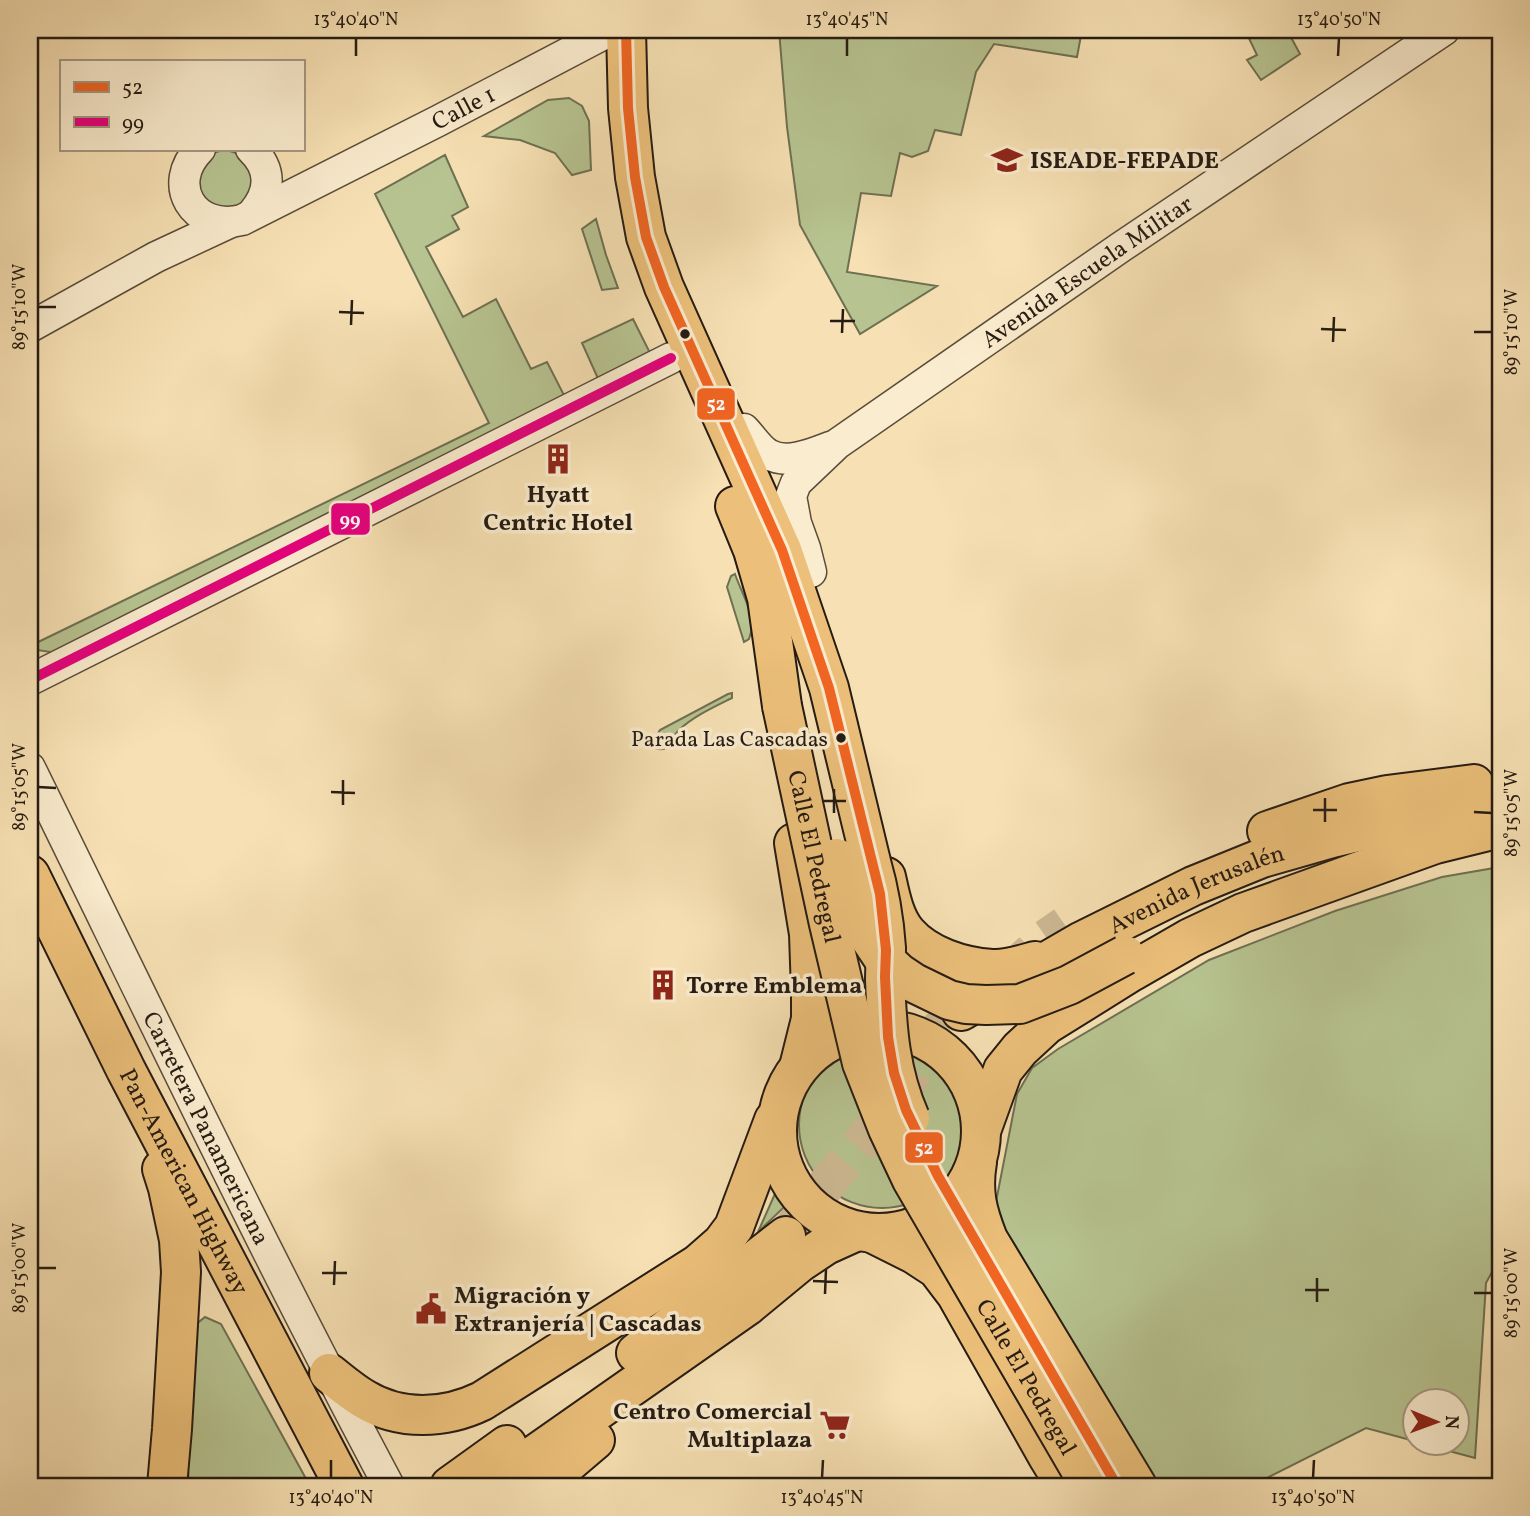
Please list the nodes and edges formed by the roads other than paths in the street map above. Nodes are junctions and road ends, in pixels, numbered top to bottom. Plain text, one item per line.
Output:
1 (1444, 30) edge
2 (611, 31) edge
3 (199, 150) edge
4 (257, 157) edge
5 (323, 178) junction
6 (187, 197) junction
7 (241, 218) junction
8 (163, 253) junction
9 (673, 307) junction
10 (30, 327) edge
11 (671, 358) junction
12 (744, 429) junction
13 (837, 444) junction
14 (753, 550) junction
15 (811, 572) junction
16 (30, 680) edge
17 (792, 708) junction
18 (30, 768) edge
19 (1500, 780) edge
20 (1500, 803) edge
21 (1500, 828) edge
22 (1435, 844) junction
23 (882, 858) junction
24 (30, 875) edge
25 (1073, 933) junction
26 (904, 1033) junction
27 (799, 1067) junction
28 (126, 1070) junction
29 (781, 1101) junction
30 (979, 1142) junction
31 (864, 1232) junction
32 (786, 1236) tunnel mouth
33 (747, 1306) junction
34 (329, 1373) junction
35 (172, 1429) junction
36 (167, 1486) edge
37 (182, 1486) edge
38 (344, 1486) edge
39 (389, 1486) edge
40 (451, 1486) edge
41 (490, 1486) edge
42 (541, 1486) edge
43 (1066, 1486) edge
44 (1090, 1486) edge
45 (1117, 1486) edge
46 (1137, 1486) edge

1 - 13 street, Avenida Escuela Militar
2 - 5 street, Calle 1
2 - 9 main road, Calle El Pedregal
2 - 11 main road
3 - 6 street
4 - 5 street, Calle 1
4 - 7 street, Calle 1
5 - 7 street, Calle 1
6 - 7 street
6 - 8 street
7 - 8 street, Calle 1
8 - 10 street, Calle 1
9 - 12 main road
9 - 45 main road, Calle El Pedregal, bridge
11 - 14 main road
11 - 16 street
12 - 13 street, Avenida Escuela Militar
12 - 15 main road
13 - 15 street, Avenida Escuela Militar
14 - 17 main road
14 - 27 main road
15 - 23 main road
17 - 22 main road, bridge
17 - 44 main road, Calle El Pedregal, bridge
18 - 34 street, Carretera Panamericana
19 - 25 main road
20 - 25 main road, Avenida Jerusalén
21 - 22 main road, Avenida Jerusalén
22 - 30 main road, Avenida Jerusalén
23 - 25 main road
23 - 26 main road
24 - 28 main road, Pan-American Highway
25 - 26 main road, Avenida Jerusalén
26 - 27 main road
26 - 30 main road
27 - 29 main road
28 - 35 main road
28 - 38 main road, Pan-American Highway
29 - 31 main road
29 - 34 main road
30 - 31 main road
30 - 46 main road
31 - 33 main road
31 - 43 main road
32 - 40 main road
33 - 41 main road
33 - 42 main road
34 - 39 street, Carretera Panamericana
35 - 36 main road
35 - 37 main road

